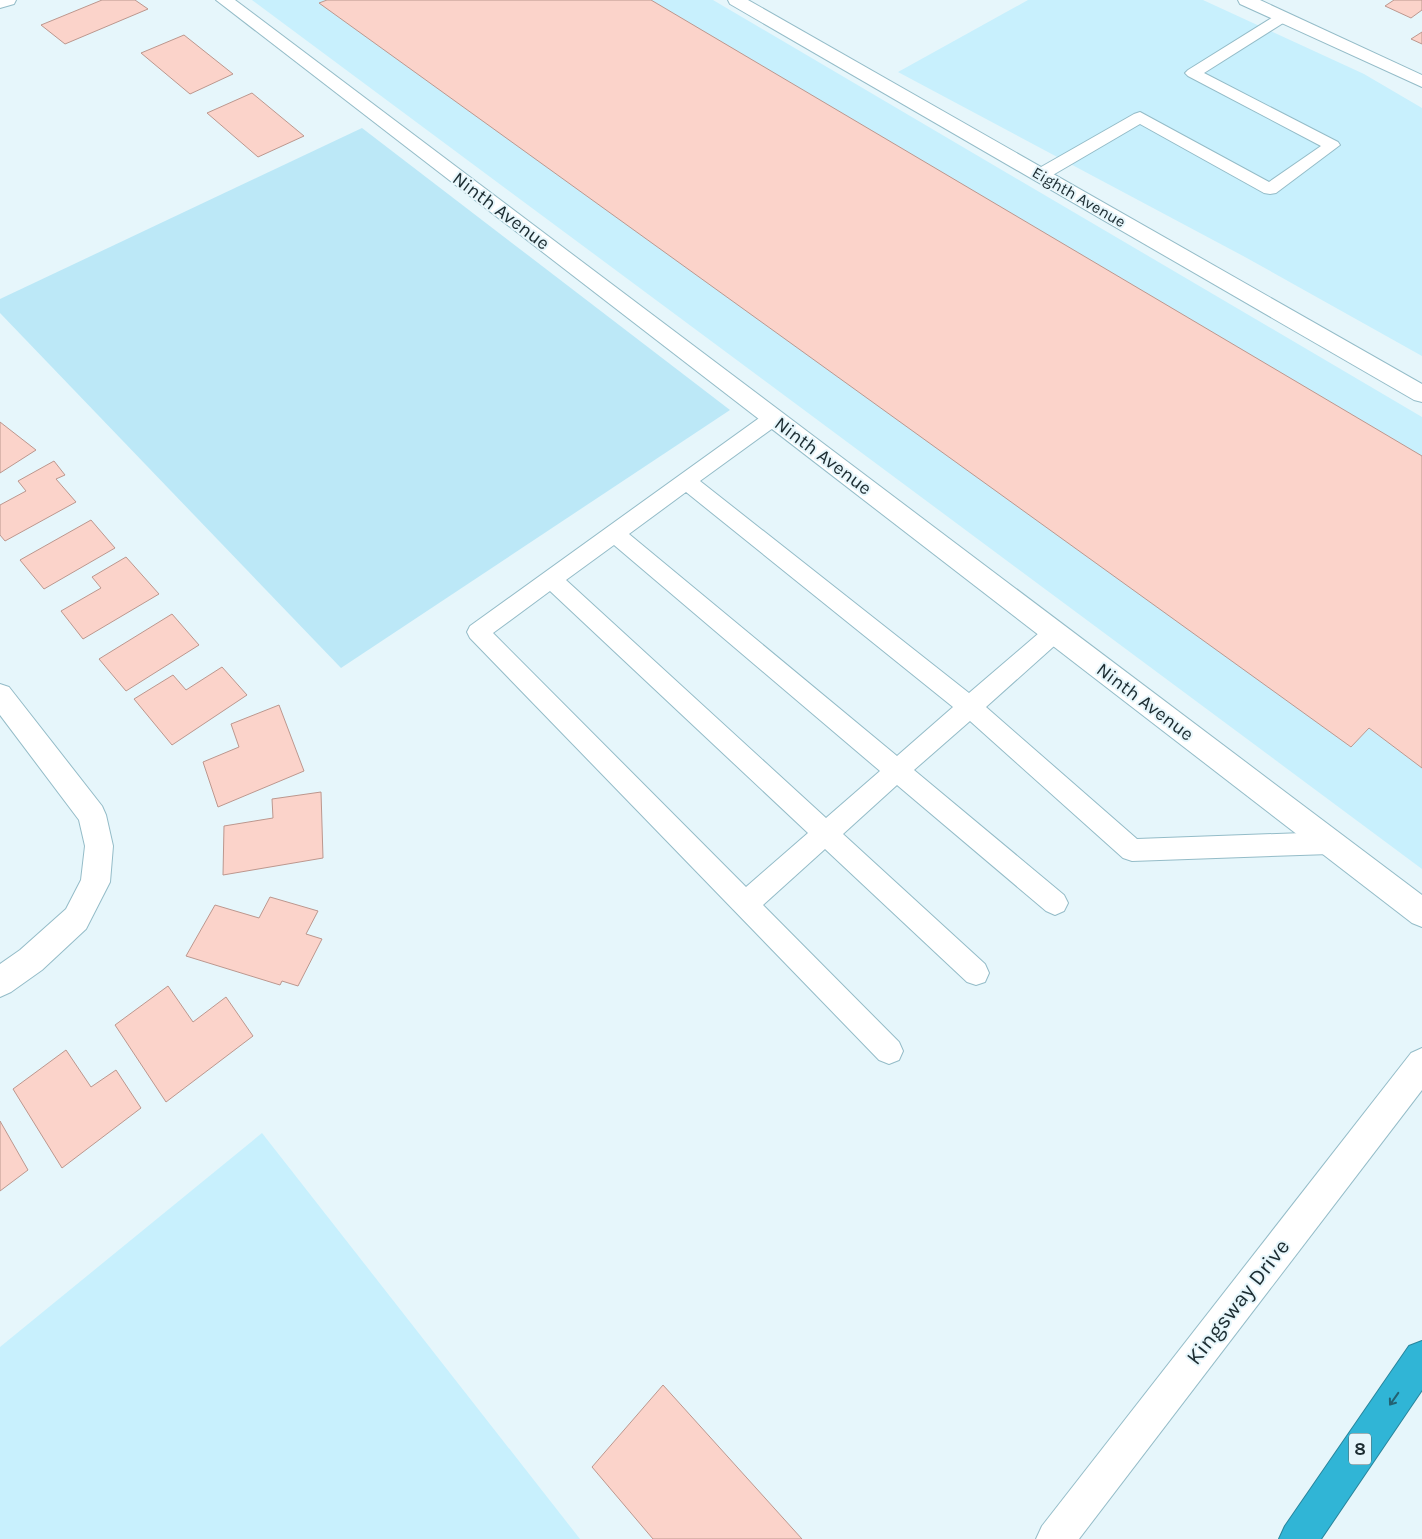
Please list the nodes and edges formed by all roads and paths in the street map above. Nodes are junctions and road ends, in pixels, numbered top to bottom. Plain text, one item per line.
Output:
1 (8, 0) edge
2 (224, 0) edge
3 (736, 0) edge
4 (1246, 0) edge
5 (0, 3) edge
6 (1283, 17) junction
7 (1422, 82) edge
8 (1040, 175) junction
9 (1422, 394) edge
10 (773, 418) junction
11 (686, 481) junction
12 (614, 533) junction
13 (551, 579) junction
14 (1054, 633) junction
15 (0, 695) edge
16 (970, 707) junction
17 (897, 771) junction
18 (826, 833) junction
19 (1330, 843) junction
20 (1055, 903) dead end
21 (745, 904) junction
22 (1422, 913) edge
23 (976, 972) dead end
24 (0, 982) edge
25 (889, 1051) dead end
26 (1422, 1064) edge
27 (1422, 1359) edge
28 (1055, 1539) edge
29 (1298, 1539) edge

1 - 5 street
2 - 10 street, Ninth Avenue
3 - 8 street, Eighth Avenue
4 - 6 street
6 - 7 street
6 - 8 lane
8 - 9 street, Eighth Avenue
10 - 11 lane
10 - 14 street, Ninth Avenue
11 - 12 lane
11 - 16 lane
12 - 13 lane
12 - 17 lane
13 - 18 lane
13 - 21 lane
14 - 16 lane
14 - 19 street, Ninth Avenue
15 - 24 street
16 - 17 lane
16 - 19 lane
17 - 18 lane
17 - 20 lane
18 - 21 lane
18 - 23 lane
19 - 22 street, Ninth Avenue
21 - 25 lane
26 - 28 street, Kingsway Drive
27 -> 29 highway, 8

